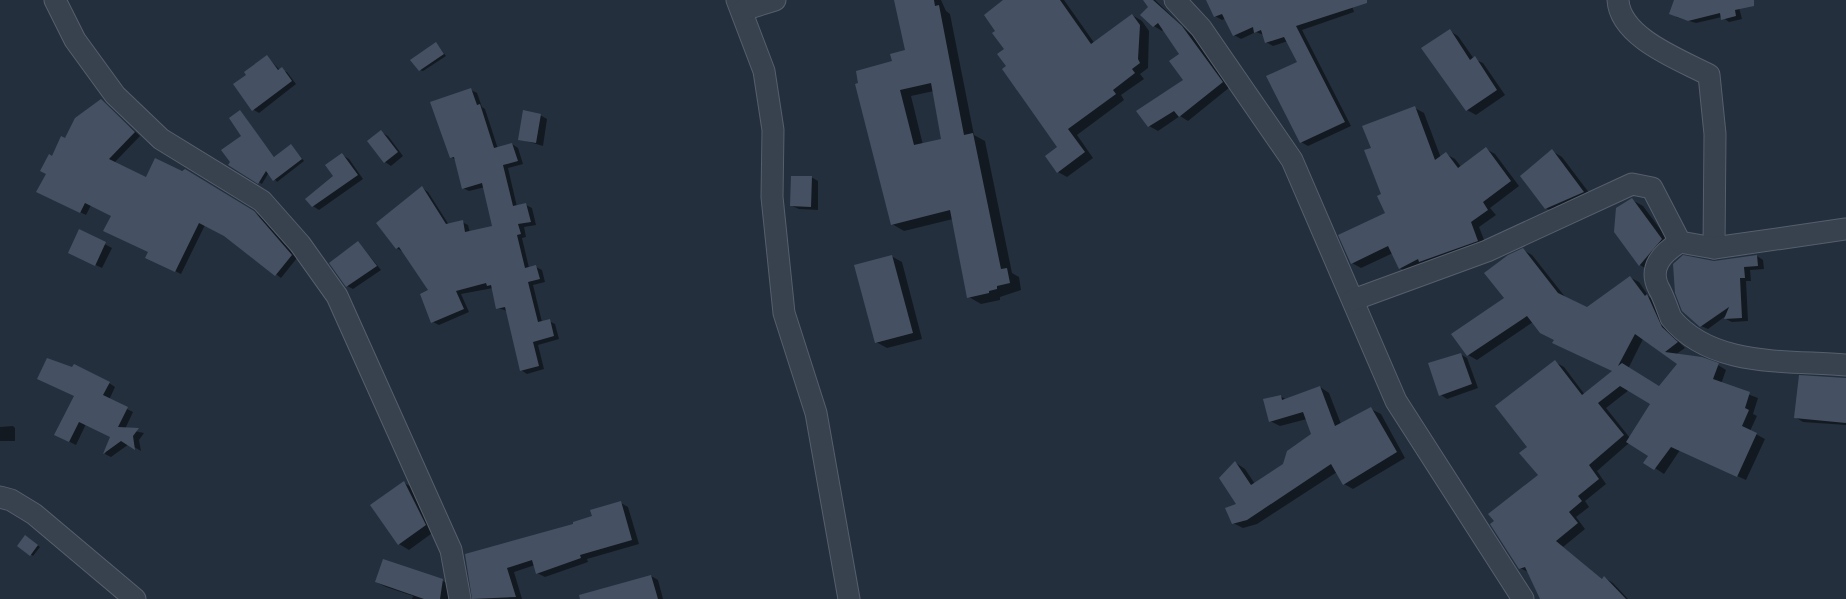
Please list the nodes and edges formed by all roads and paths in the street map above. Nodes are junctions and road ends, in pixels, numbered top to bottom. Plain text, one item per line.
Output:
1 (55, 0) edge
2 (776, 0) edge
3 (1175, 0) edge
4 (1618, 0) edge
5 (740, 5) edge
6 (1846, 229) edge
7 (1680, 242) junction
8 (1714, 248) junction
9 (1353, 300) junction
10 (1846, 365) edge
11 (0, 497) edge
12 (135, 599) edge
13 (460, 599) edge
14 (849, 599) edge
15 (1523, 599) edge

1 - 13 street
2 - 5 street
3 - 9 street
4 - 8 street
5 - 14 street
6 - 8 street
7 - 8 street
7 - 9 street
7 - 10 street
9 - 15 street
11 - 12 street

